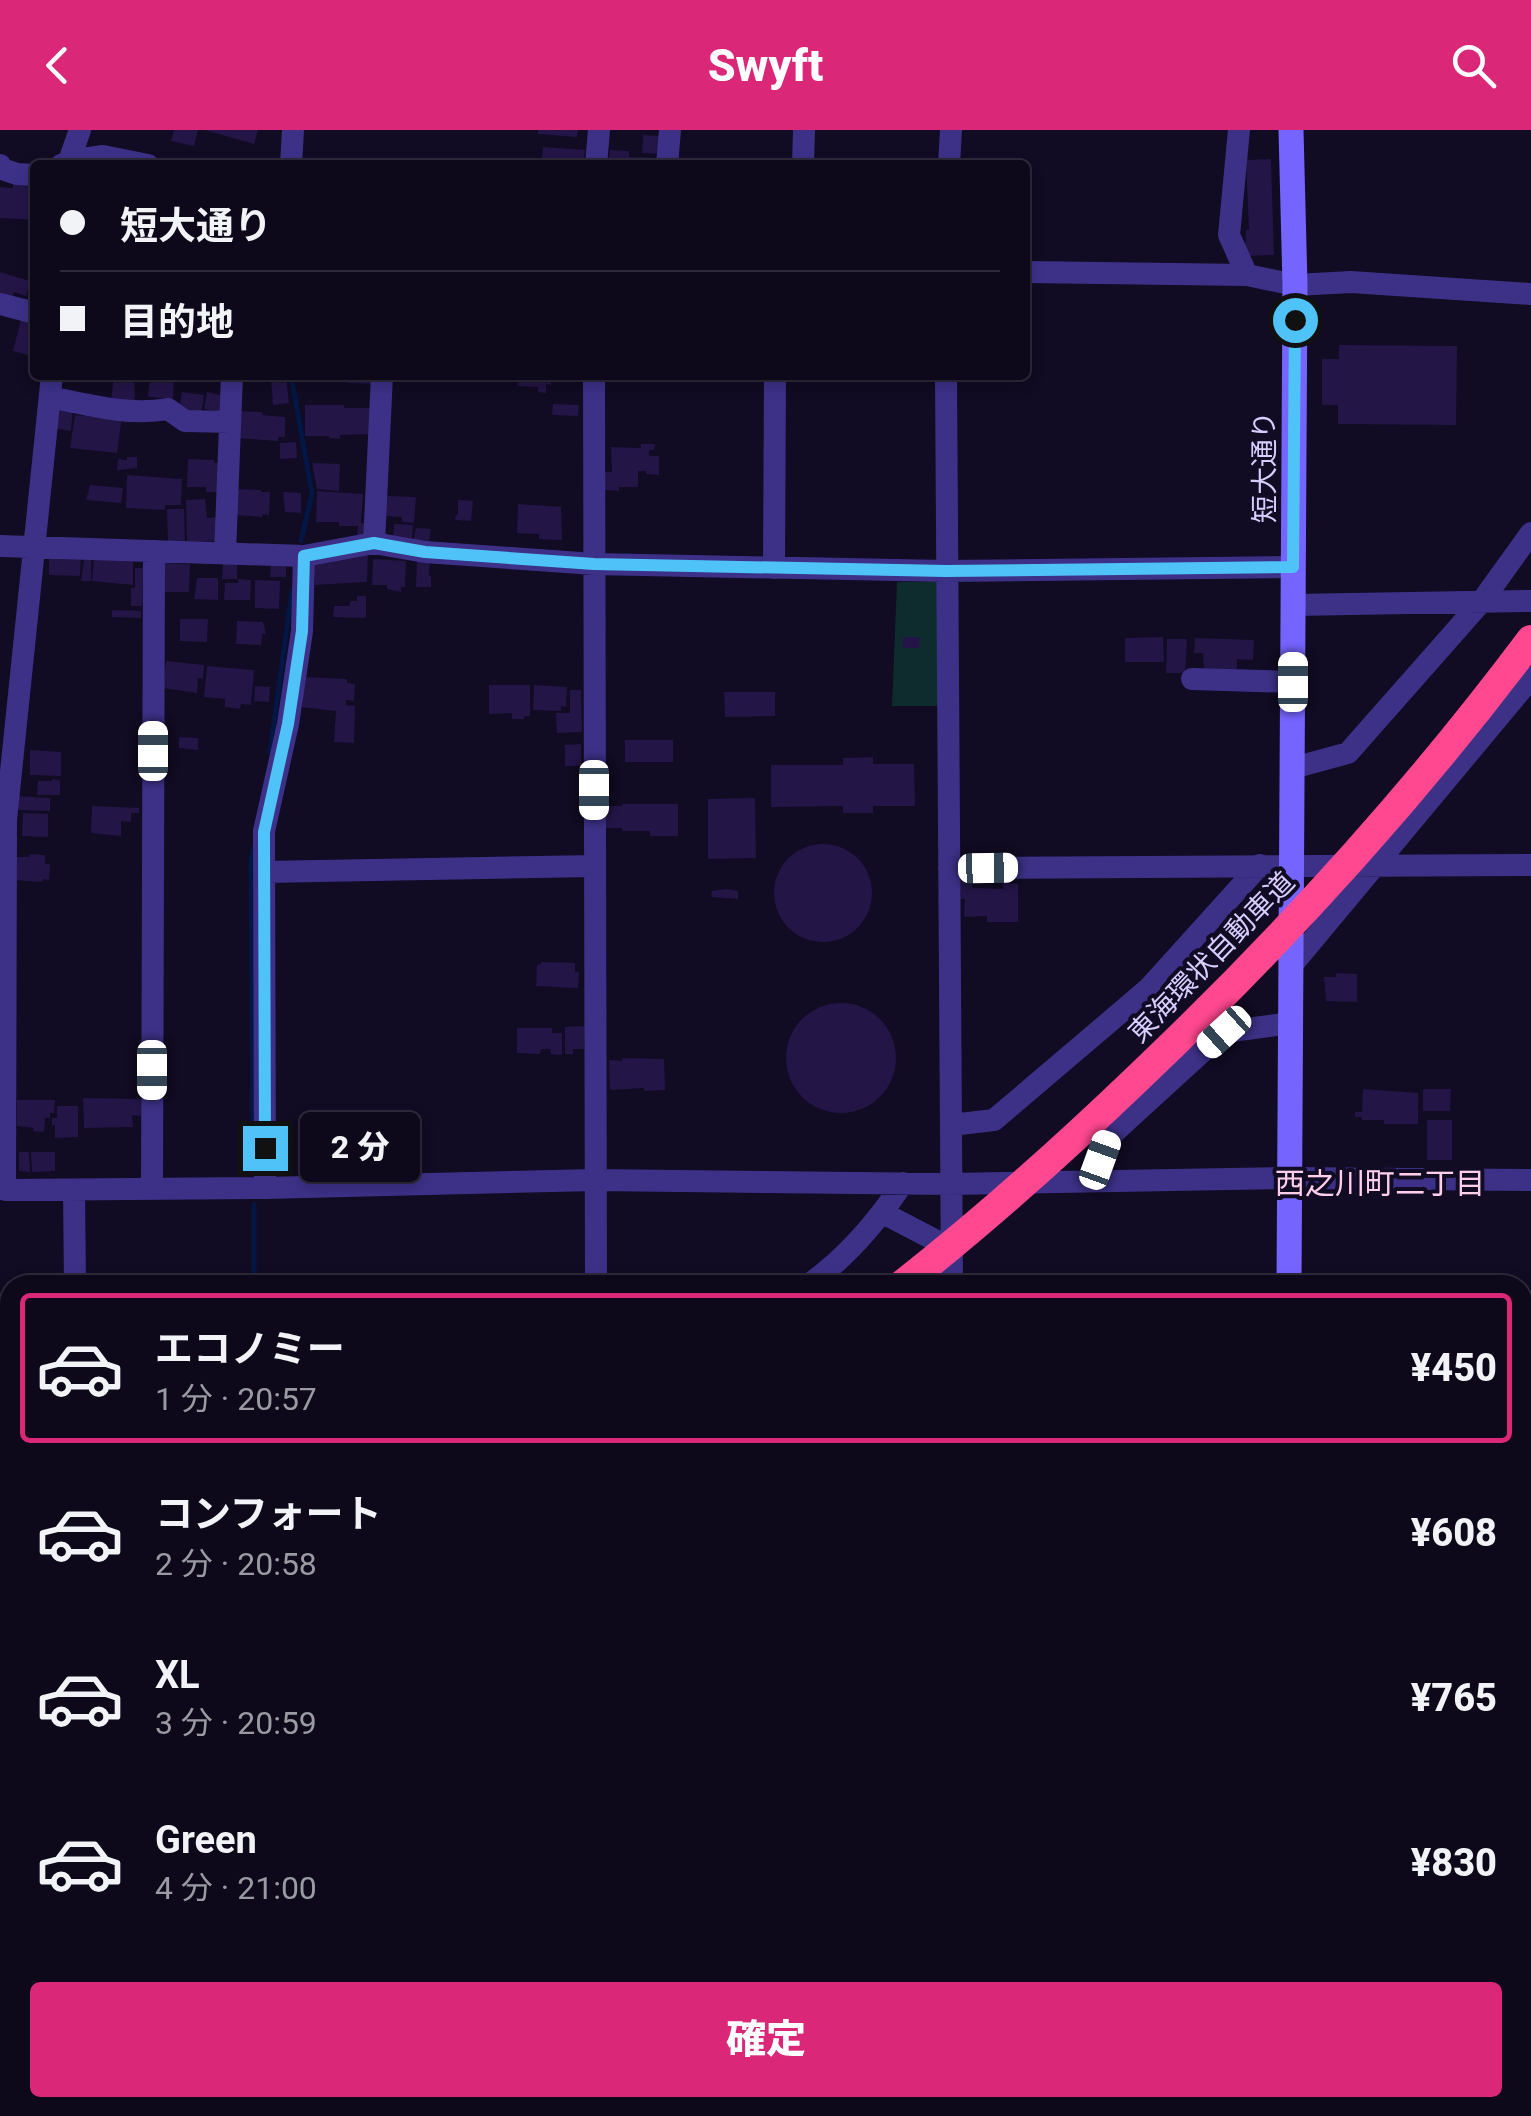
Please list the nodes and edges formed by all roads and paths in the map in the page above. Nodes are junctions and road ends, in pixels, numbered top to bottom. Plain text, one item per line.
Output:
1 (80, 130) edge
2 (293, 130) edge
3 (599, 130) edge
4 (670, 130) edge
5 (804, 130) edge
6 (950, 130) edge
7 (1239, 130) edge
8 (1291, 130) edge
9 (66, 160) edge
10 (81, 160) edge
11 (122, 160) edge
12 (291, 160) edge
13 (596, 160) edge
14 (667, 160) edge
15 (803, 160) edge
16 (950, 160) edge
17 (0, 165) edge
18 (30, 174) edge
19 (1030, 272) edge
20 (1246, 275) junction
21 (1295, 285) junction
22 (1531, 294) edge
23 (0, 304) edge
24 (30, 312) edge
25 (232, 380) edge
26 (382, 380) edge
27 (594, 380) edge
28 (775, 380) edge
29 (946, 380) edge
30 (51, 386) edge
31 (230, 422) junction
32 (1531, 533) edge
33 (374, 543) junction
34 (0, 546) edge
35 (35, 548) junction
36 (154, 552) junction
37 (225, 554) junction
38 (304, 556) junction
39 (594, 564) junction
40 (1293, 567) junction
41 (774, 568) junction
42 (946, 571) junction
43 (1482, 601) junction
44 (1531, 601) edge
45 (1293, 606) junction
46 (1531, 640) edge
47 (1531, 678) edge
48 (1192, 679) dead end
49 (1293, 682) junction
50 (1293, 768) junction
51 (1531, 864) edge
52 (1260, 865) junction
53 (1293, 865) junction
54 (595, 866) junction
55 (1374, 866) junction
56 (949, 868) junction
57 (264, 872) junction
58 (1292, 965) junction
59 (3, 1010) edge
60 (1291, 1023) junction
61 (951, 1126) junction
62 (1289, 1178) junction
63 (594, 1180) junction
64 (1531, 1180) edge
65 (1092, 1182) junction
66 (902, 1183) junction
67 (951, 1184) junction
68 (265, 1188) junction
69 (152, 1189) junction
70 (74, 1190) junction
71 (3, 1191) edge
72 (883, 1213) junction
73 (952, 1249) junction
74 (75, 1275) edge
75 (596, 1275) edge
76 (822, 1275) edge
77 (915, 1275) edge
78 (952, 1275) edge
79 (1289, 1275) edge

1 - 9 street
2 - 12 street
3 - 13 street
4 - 14 street
5 - 15 street
6 - 16 street
7 - 20 street
8 - 21 street, 短大通り
10 - 11 street
17 - 18 street
19 - 20 street
20 - 21 street
21 - 22 street
21 - 40 street, 短大通り
23 - 24 street
25 - 31 street
26 - 33 street
27 - 39 street
28 - 41 street
29 - 42 street
30 - 31 street
30 - 35 street
31 - 37 street
32 - 43 street
33 - 38 street
33 - 39 street
34 - 35 street
35 - 36 street
35 - 59 street
36 - 37 street
36 - 69 street
37 - 38 street
38 - 57 street
39 - 41 street
39 - 54 street
40 - 42 street
40 - 45 street, 短大通り
41 - 42 street
42 - 56 street
43 - 44 street
43 - 45 street
43 - 50 street
45 - 49 street, 短大通り
46 - 77 highway, 東海環状自動車道
47 - 55 street
48 - 49 street
49 - 50 street, 短大通り
50 - 53 street, 短大通り
51 - 55 street
52 - 53 street
52 - 56 street
52 - 61 street
53 - 55 street
53 - 58 street, 短大通り
54 - 57 street
54 - 63 street
55 - 58 street
56 - 61 street
57 - 68 street
58 - 60 street, 短大通り
59 - 71 street
60 - 62 street, 短大通り
60 - 65 street
61 - 67 street
62 - 64 street
62 - 65 street
62 - 79 street, 短大通り
63 - 66 street
63 - 68 street
63 - 75 street
65 - 67 street
66 - 67 street
66 - 72 street
67 - 73 street
68 - 69 street
69 - 70 street
70 - 71 street
70 - 74 street
72 - 73 street
72 - 76 street
73 - 78 street

